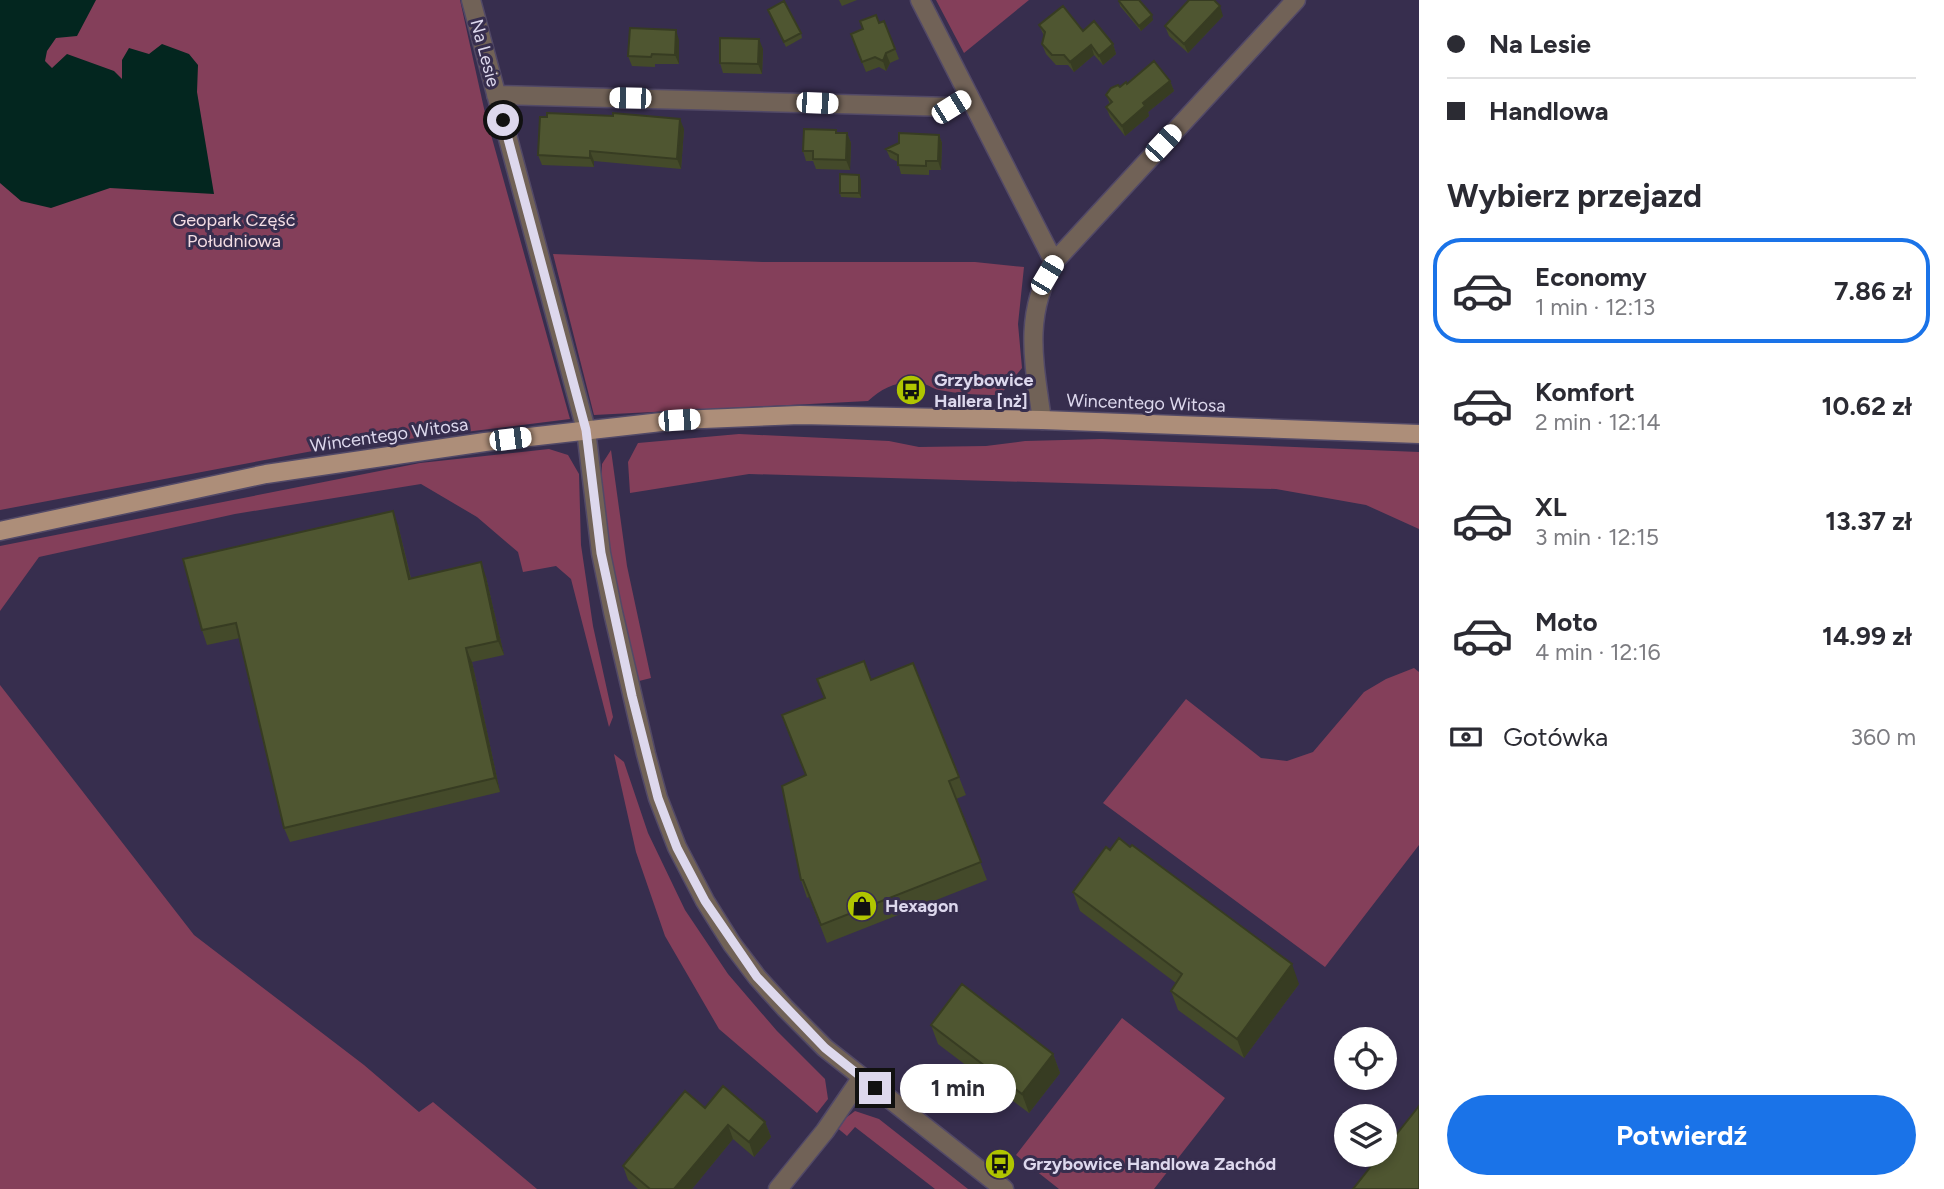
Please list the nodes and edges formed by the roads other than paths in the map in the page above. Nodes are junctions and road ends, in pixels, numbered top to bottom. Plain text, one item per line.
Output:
1 (471, 0) edge
2 (920, 0) edge
3 (1296, 0) edge
4 (496, 95) junction
5 (968, 96) junction
6 (1054, 262) junction
7 (1042, 421) junction
8 (586, 430) junction
9 (1419, 434) edge
10 (0, 531) edge
11 (862, 1077) junction
12 (778, 1189) edge
13 (1004, 1189) edge

1 - 4 street, Na Lesie
2 - 5 street
3 - 6 street
4 - 5 street
4 - 8 street, Na Lesie
5 - 6 street
6 - 7 street
7 - 8 main road, Wincentego Witosa
7 - 9 main road, Wincentego Witosa
8 - 10 main road, Wincentego Witosa
8 - 11 street, Na Lesie
11 - 12 street
11 - 13 street, Na Lesie

